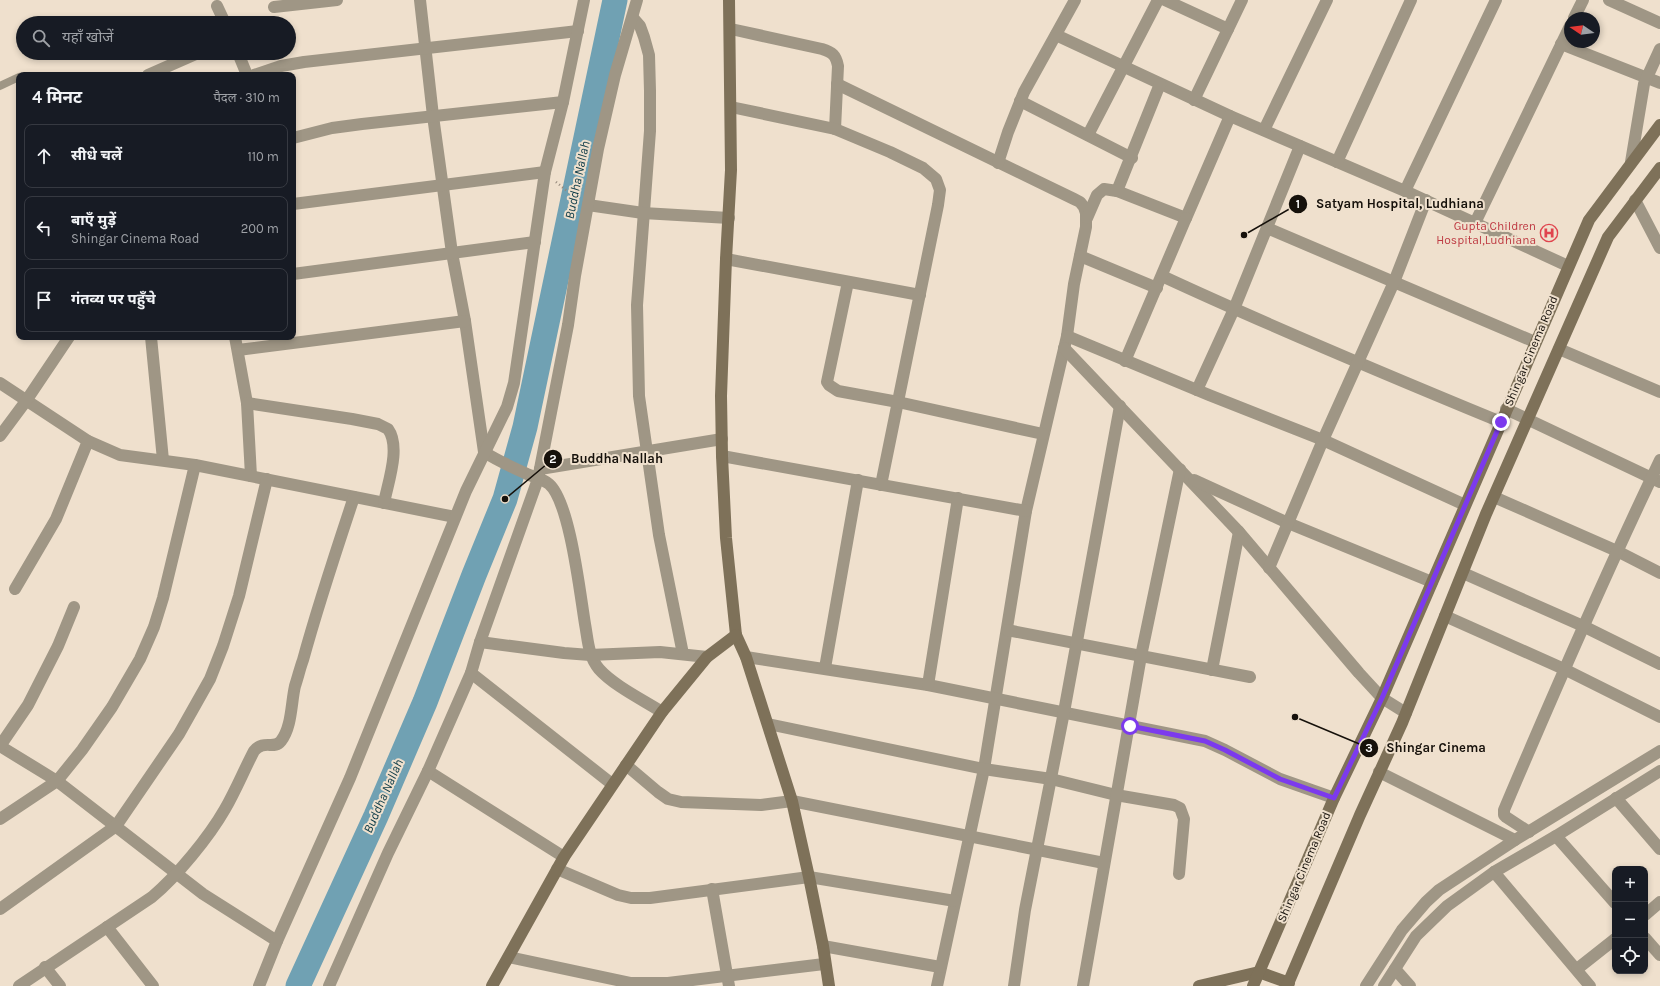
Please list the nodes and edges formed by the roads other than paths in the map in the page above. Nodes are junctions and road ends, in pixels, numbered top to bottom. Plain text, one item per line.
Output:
1 (337, 0) edge
2 (420, 0) edge
3 (584, 0) edge
4 (637, 0) edge
5 (729, 0) edge
6 (1075, 0) edge
7 (1158, 0) edge
8 (1165, 0) edge
9 (1242, 0) edge
10 (1327, 0) edge
11 (1411, 0) edge
12 (1496, 0) edge
13 (1583, 0) edge
14 (1609, 0) edge
15 (217, 6) dead end
16 (274, 7) dead end
17 (1577, 12) edge
18 (222, 16) edge
19 (633, 18) junction
20 (1660, 23) edge
21 (731, 29) junction
22 (1228, 30) junction
23 (578, 31) junction
24 (1056, 34) junction
25 (1564, 40) edge
26 (1562, 44) junction
27 (425, 48) junction
28 (1660, 49) edge
29 (186, 60) edge
30 (241, 60) edge
31 (1123, 66) junction
32 (170, 70) edge
33 (246, 72) edge
34 (263, 72) edge
35 (16, 78) edge
36 (1646, 78) junction
37 (1660, 83) edge
38 (837, 84) junction
39 (1160, 84) junction
40 (0, 86) edge
41 (1194, 100) junction
42 (1020, 101) junction
43 (563, 102) junction
44 (731, 107) junction
45 (433, 116) junction
46 (1230, 116) junction
47 (1660, 125) edge
48 (835, 130) junction
49 (1264, 130) junction
50 (1088, 135) junction
51 (296, 137) edge
52 (1300, 146) junction
53 (1132, 158) junction
54 (1337, 162) junction
55 (1631, 162) junction
56 (998, 163) junction
57 (1660, 168) edge
58 (545, 172) junction
59 (443, 185) junction
60 (1117, 191) junction
61 (1405, 191) junction
62 (1426, 200) junction
63 (1635, 200) junction
64 (584, 203) junction
65 (296, 204) edge
66 (643, 212) junction
67 (729, 218) junction
68 (1087, 218) junction
69 (1186, 218) junction
70 (1475, 224) junction
71 (1267, 228) junction
72 (535, 242) junction
73 (1660, 248) edge
74 (452, 253) junction
75 (1080, 256) junction
76 (726, 259) junction
77 (1568, 266) junction
78 (296, 274) edge
79 (1162, 276) junction
80 (848, 282) junction
81 (1394, 282) junction
82 (1157, 288) junction
83 (920, 295) junction
84 (1234, 309) junction
85 (465, 321) junction
86 (68, 340) edge
87 (151, 340) edge
88 (236, 340) edge
89 (1065, 342) junction
90 (1535, 342) junction
91 (1559, 349) junction
92 (238, 350) junction
93 (1125, 361) junction
94 (1357, 363) junction
95 (0, 383) edge
96 (1197, 390) junction
97 (1660, 392) edge
98 (26, 401) junction
99 (898, 402) junction
100 (247, 403) junction
101 (1120, 406) junction
102 (1506, 409) junction
103 (1528, 419) junction
104 (1501, 422) junction
105 (1043, 434) junction
106 (0, 436) edge
107 (722, 439) junction
108 (1323, 440) junction
109 (88, 441) junction
110 (647, 451) junction
111 (484, 452) junction
112 (722, 456) junction
113 (163, 460) junction
114 (1660, 460) edge
115 (195, 465) junction
116 (1183, 473) junction
117 (536, 475) junction
118 (251, 476) junction
119 (268, 479) junction
120 (858, 480) junction
121 (1656, 480) edge
122 (881, 485) junction
123 (1494, 496) junction
124 (354, 497) junction
125 (958, 498) junction
126 (384, 503) junction
127 (1465, 505) junction
128 (1026, 511) junction
129 (455, 517) junction
130 (1288, 523) junction
131 (1239, 532) junction
132 (1617, 551) junction
133 (1269, 568) junction
134 (1463, 573) junction
135 (1660, 573) edge
136 (1432, 582) junction
137 (15, 589) dead end
138 (74, 607) dead end
139 (1445, 616) junction
140 (1583, 626) junction
141 (1007, 630) junction
142 (736, 635) junction
143 (480, 642) junction
144 (1076, 643) junction
145 (683, 654) junction
146 (590, 655) junction
147 (1141, 656) junction
148 (707, 657) junction
149 (746, 657) junction
150 (1660, 664) edge
151 (825, 668) junction
152 (1564, 669) junction
153 (1212, 670) junction
154 (471, 672) junction
155 (1250, 677) dead end
156 (928, 685) junction
157 (996, 698) junction
158 (1382, 698) junction
159 (662, 712) junction
160 (1064, 712) junction
161 (1406, 713) junction
162 (1660, 717) edge
163 (768, 724) junction
164 (1130, 726) junction
165 (0, 746) edge
166 (1660, 751) edge
167 (626, 765) junction
168 (984, 769) junction
169 (1660, 770) edge
170 (428, 771) junction
171 (1379, 772) junction
172 (1051, 779) junction
173 (57, 781) junction
174 (612, 784) junction
175 (1116, 795) junction
176 (1334, 798) junction
177 (1616, 798) junction
178 (792, 801) junction
179 (0, 819) edge
180 (116, 826) junction
181 (1529, 832) junction
182 (971, 836) junction
183 (1556, 836) junction
184 (1515, 840) junction
185 (1037, 849) junction
186 (1660, 849) edge
187 (564, 857) junction
188 (1104, 863) junction
189 (557, 870) junction
190 (1494, 872) junction
191 (176, 873) junction
192 (1179, 874) dead end
193 (809, 877) junction
194 (712, 889) junction
195 (955, 901) junction
196 (1614, 902) edge
197 (1660, 902) edge
198 (0, 910) edge
199 (1648, 912) edge
200 (107, 927) junction
201 (277, 941) junction
202 (1612, 941) edge
203 (1648, 941) edge
204 (823, 946) junction
205 (1660, 955) edge
206 (509, 957) junction
207 (824, 964) junction
208 (940, 967) junction
209 (45, 968) junction
210 (1396, 969) junction
211 (1577, 969) junction
212 (1259, 972) junction
213 (728, 981) edge
214 (1288, 984) edge
215 (19, 986) edge
216 (60, 986) edge
217 (153, 986) edge
218 (259, 986) edge
219 (329, 986) edge
220 (492, 986) edge
221 (829, 986) edge
222 (937, 986) edge
223 (1014, 986) edge
224 (1083, 986) edge
225 (1199, 986) edge
226 (1253, 986) edge
227 (1366, 986) edge
228 (1384, 986) edge
229 (1410, 986) edge
230 (1590, 986) edge

1 - 16 street
2 - 27 street
3 - 23 street
4 - 19 street
5 - 21 street
6 - 24 street
7 - 31 street
8 - 22 street
9 - 22 street
10 - 49 street
11 - 54 street
12 - 61 street
13 - 17 street
14 - 20 street
15 - 18 street
19 - 64 street
19 - 66 street
21 - 38 street
21 - 44 street
22 - 41 street
23 - 27 street
23 - 43 street
24 - 31 street
24 - 42 street
25 - 26 street
26 - 36 street
26 - 70 street
27 - 34 street
27 - 45 street
28 - 36 street
29 - 32 street
30 - 33 street
31 - 39 street
31 - 50 street
35 - 40 lane
36 - 37 street
36 - 55 street
38 - 48 street
38 - 56 street
39 - 41 street
39 - 53 street
41 - 46 street
42 - 50 street
42 - 56 street
43 - 45 street
43 - 58 street
44 - 48 street
44 - 67 street
45 - 51 street
45 - 59 street
46 - 49 street
46 - 69 street
47 - 55 street, Shingar Cinema Road
48 - 83 street
49 - 52 street
50 - 53 street
52 - 54 street
52 - 71 street
53 - 60 street
54 - 61 street
55 - 77 street, Shingar Cinema Road
56 - 68 street
57 - 63 street, Shingar Cinema Road
58 - 59 street
58 - 72 street
59 - 65 street
59 - 74 street
60 - 68 street
60 - 69 street
61 - 62 street
62 - 70 street
62 - 81 street
63 - 73 street
63 - 91 street, Shingar Cinema Road
64 - 66 street
64 - 117 street
66 - 67 street
66 - 110 street
67 - 76 street
68 - 75 street
69 - 79 street
70 - 77 street
71 - 81 street
71 - 84 street
72 - 74 street
72 - 111 street
74 - 78 street
74 - 85 street
75 - 82 street
75 - 89 street
76 - 80 street
76 - 107 street
77 - 90 street, Shingar Cinema Road
79 - 82 street
79 - 84 street
80 - 83 street
80 - 99 street
81 - 90 street
81 - 94 street
82 - 93 street
83 - 99 street
84 - 94 street
84 - 96 street
85 - 92 street
85 - 111 street
86 - 98 street
87 - 113 street
88 - 92 street
89 - 93 street
89 - 101 street
89 - 105 street
90 - 102 street, Shingar Cinema Road
91 - 97 street
91 - 103 street, Shingar Cinema Road
92 - 100 street
93 - 96 street
94 - 104 street
94 - 108 street
95 - 98 street
96 - 108 street
98 - 106 street
98 - 109 street
99 - 105 street
99 - 122 street
100 - 118 street
100 - 126 street
101 - 116 street
101 - 144 street
102 - 103 street
102 - 104 street, Shingar Cinema Road
103 - 121 street
103 - 123 street, Shingar Cinema Road
104 - 127 street, Shingar Cinema Road
105 - 128 street
107 - 110 street
107 - 112 street
108 - 127 street
108 - 130 street
109 - 113 street
109 - 137 street
110 - 117 street
110 - 145 street
111 - 117 street
111 - 129 street
112 - 120 street
112 - 142 street
113 - 115 street
114 - 121 street
115 - 118 street
115 - 173 street
116 - 130 street
116 - 131 street
116 - 147 street
117 - 143 street
117 - 146 street
118 - 119 street
119 - 124 street
119 - 180 street
120 - 122 street
120 - 151 street
121 - 132 street
122 - 125 street
123 - 132 street
123 - 134 street, Shingar Cinema Road
124 - 126 street
124 - 191 street
125 - 128 street
125 - 156 street
126 - 129 street
127 - 136 street, Shingar Cinema Road
128 - 141 street
129 - 201 street
130 - 133 street
130 - 136 street
131 - 133 street
131 - 153 street
132 - 135 street
132 - 140 street
133 - 158 street
134 - 139 street, Shingar Cinema Road
134 - 140 street
136 - 158 street, Shingar Cinema Road
138 - 165 street
139 - 152 street
139 - 161 street, Shingar Cinema Road
140 - 150 street
140 - 152 street
141 - 144 street
141 - 157 street
142 - 148 street
142 - 149 street
143 - 146 street
143 - 154 street
144 - 147 street
144 - 160 street
145 - 146 street
145 - 148 street
146 - 159 street
147 - 153 street
147 - 164 street
148 - 159 street
149 - 151 street
149 - 163 street
151 - 156 street
152 - 162 street
152 - 181 street
153 - 155 street
154 - 170 street
154 - 174 street
156 - 157 street
157 - 160 street
157 - 168 street
158 - 161 street
158 - 176 street, Shingar Cinema Road
159 - 167 street
160 - 164 street
160 - 172 street
161 - 171 street, Shingar Cinema Road
163 - 168 street
163 - 178 street
164 - 175 street
164 - 176 street
165 - 173 street
166 - 181 street
167 - 174 street
167 - 178 street
168 - 172 street
168 - 182 street
169 - 177 street
170 - 187 street
170 - 219 street
171 - 184 street
171 - 214 street, Shingar Cinema Road
172 - 175 street
172 - 185 street
173 - 179 street
173 - 180 street
174 - 187 street
175 - 188 street
175 - 192 street
176 - 212 street, Shingar Cinema Road
177 - 183 street
177 - 186 street
178 - 182 street
178 - 193 street
180 - 191 street
180 - 198 street
181 - 184 street
182 - 185 street
182 - 195 street
183 - 190 street
183 - 196 street
184 - 227 street
185 - 188 street
185 - 223 street
187 - 189 street
188 - 224 street
189 - 194 street
189 - 206 street
190 - 210 street
190 - 211 street
191 - 200 street
191 - 201 street
193 - 194 street
193 - 195 street
193 - 204 street
194 - 213 street
195 - 208 street
197 - 199 street
200 - 209 street
200 - 217 street
201 - 218 street
202 - 211 street
203 - 205 street
204 - 207 street
204 - 208 street
206 - 213 street
206 - 220 street
207 - 213 street
207 - 221 street
208 - 222 street
209 - 215 street
209 - 216 street
210 - 228 street
210 - 229 street
211 - 230 street
212 - 214 street
212 - 225 street
212 - 226 street, Shingar Cinema Road

